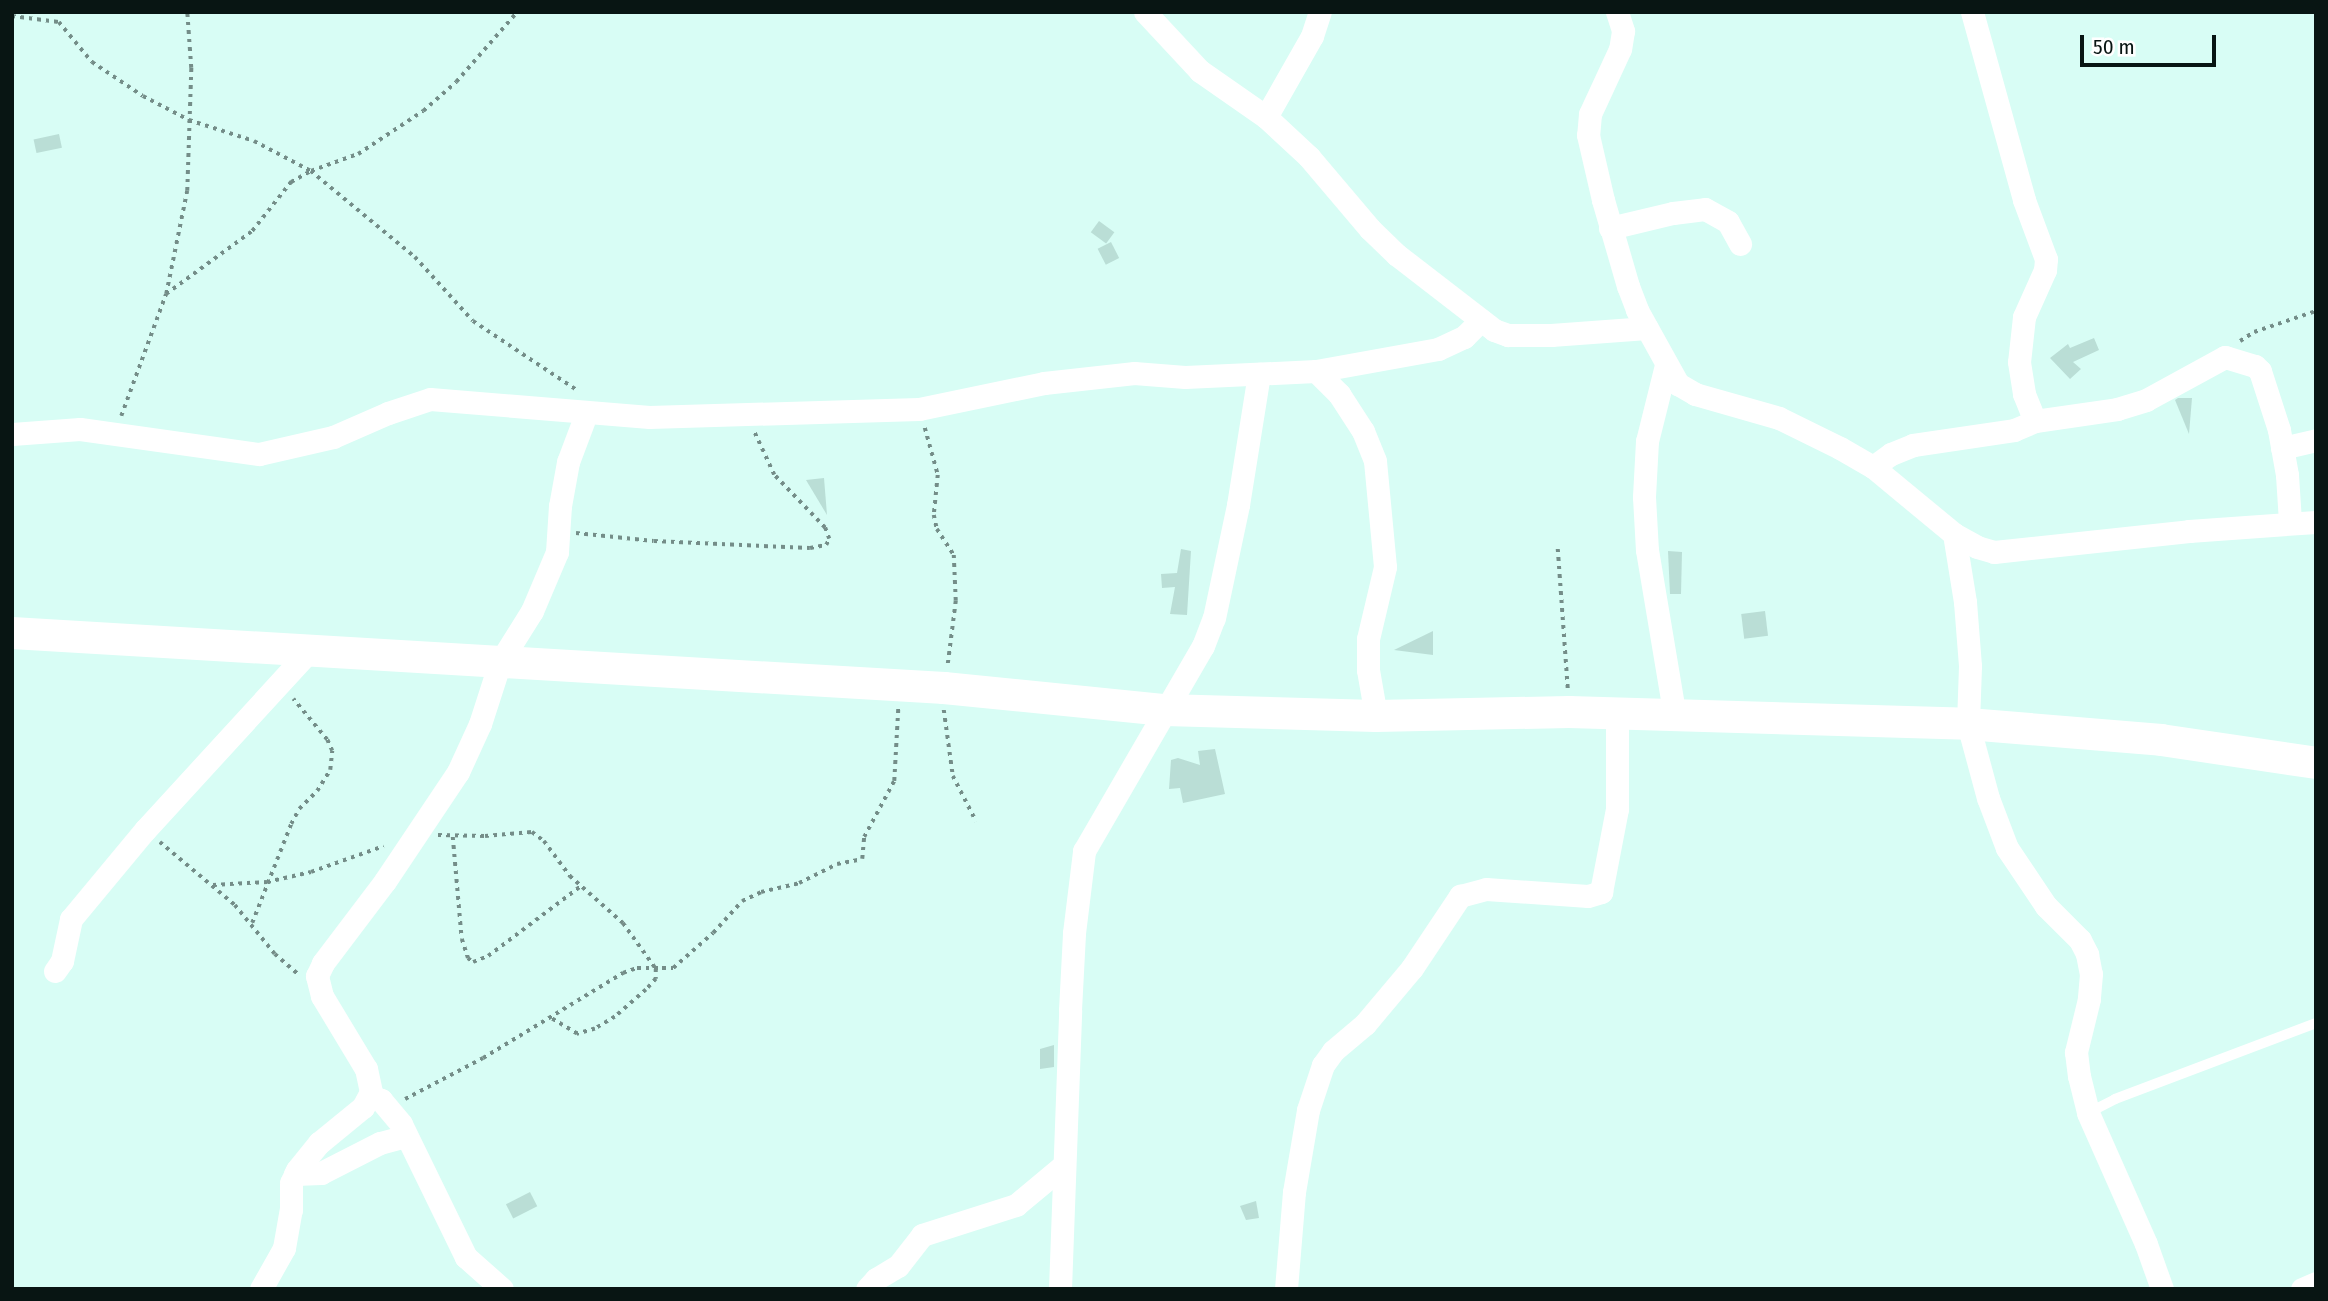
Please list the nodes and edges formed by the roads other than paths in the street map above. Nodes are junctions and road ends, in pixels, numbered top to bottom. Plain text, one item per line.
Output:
1 (1145, 12) edge
2 (1321, 12) edge
3 (1972, 12) edge
4 (1622, 15) edge
5 (1266, 117) junction
6 (1610, 228) junction
7 (1740, 244) dead end
8 (1481, 320) junction
9 (1647, 328) junction
10 (1666, 365) junction
11 (1317, 371) junction
12 (1259, 374) junction
13 (586, 414) junction
14 (2035, 421) junction
15 (12, 434) edge
16 (2316, 440) edge
17 (2282, 448) junction
18 (1873, 467) junction
19 (2290, 522) junction
20 (2316, 522) edge
21 (1954, 534) junction
22 (12, 633) edge
23 (312, 648) junction
24 (500, 662) junction
25 (1165, 710) junction
26 (1376, 716) junction
27 (1617, 716) junction
28 (1675, 717) junction
29 (1968, 724) junction
30 (2316, 763) edge
31 (55, 971) dead end
32 (2316, 1023) edge
33 (370, 1096) junction
34 (2088, 1113) junction
35 (406, 1136) junction
36 (1064, 1165) junction
37 (295, 1174) junction
38 (2316, 1283) edge
39 (261, 1289) edge
40 (502, 1289) edge
41 (867, 1289) edge
42 (1059, 1289) edge
43 (1286, 1289) edge
44 (2162, 1289) edge
45 (2302, 1289) edge

1 - 5 street
2 - 5 street
3 - 14 street
4 - 6 street
5 - 8 street
6 - 7 street
6 - 9 street
8 - 9 street
8 - 11 street
9 - 10 street
10 - 18 street
10 - 28 street
11 - 12 street
11 - 26 street
12 - 13 street
12 - 25 street
13 - 15 street
13 - 24 street
14 - 17 street
14 - 18 street
16 - 17 street
17 - 19 street
18 - 21 street
19 - 20 street
19 - 21 street
21 - 29 street
22 - 23 street
23 - 24 street
23 - 31 street
24 - 25 street
24 - 33 street
25 - 26 street
25 - 36 street
26 - 27 street
27 - 28 street
27 - 43 street
28 - 29 street
29 - 30 street
29 - 34 street
32 - 34 lane
33 - 35 street
33 - 37 street
34 - 44 street
35 - 37 street
35 - 40 street
36 - 41 street
36 - 42 street
37 - 39 street
38 - 45 street

